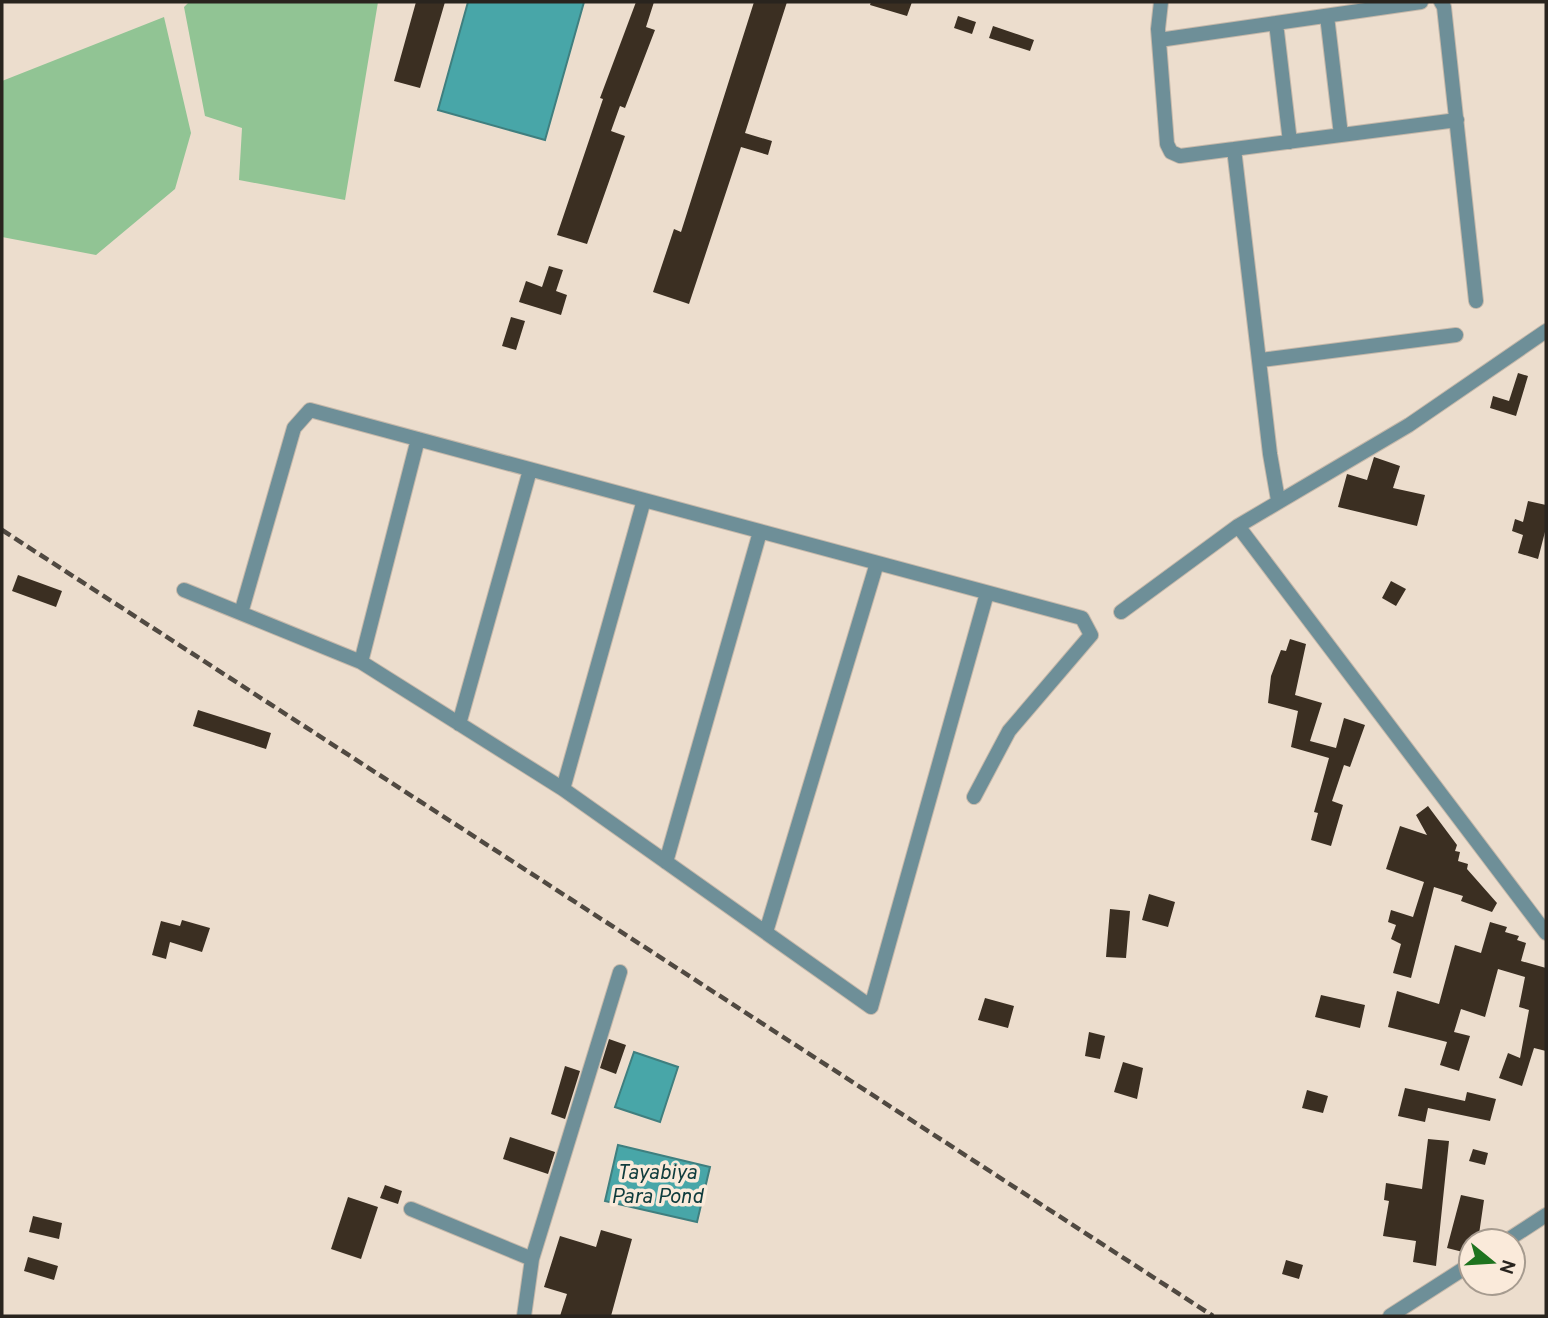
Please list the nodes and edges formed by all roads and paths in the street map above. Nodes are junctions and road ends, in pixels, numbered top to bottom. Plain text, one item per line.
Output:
1 (1161, 2) edge
2 (1421, 2) edge
3 (1441, 2) edge
4 (1327, 16) junction
5 (1276, 23) junction
6 (1159, 40) junction
7 (1457, 120) junction
8 (1341, 135) junction
9 (1290, 142) junction
10 (1234, 149) junction
11 (1476, 301) dead end
12 (1546, 331) edge
13 (1456, 335) dead end
14 (1261, 360) junction
15 (418, 439) junction
16 (530, 470) junction
17 (644, 500) junction
18 (1278, 500) junction
19 (1238, 526) junction
20 (760, 532) junction
21 (877, 563) junction
22 (184, 590) dead end
23 (987, 593) junction
24 (1121, 612) dead end
25 (241, 613) junction
26 (361, 662) junction
27 (459, 724) junction
28 (563, 789) junction
29 (974, 797) dead end
30 (666, 862) junction
31 (765, 932) junction
32 (1546, 933) edge
33 (620, 972) dead end
34 (411, 1209) dead end
35 (1546, 1215) edge
36 (1527, 1227) edge
37 (532, 1259) junction
38 (1457, 1273) edge
39 (524, 1316) edge
40 (1390, 1316) edge

1 - 6 street
2 - 4 street
3 - 7 street
4 - 5 street
4 - 8 street
5 - 6 street
5 - 9 street
6 - 10 street
7 - 8 street
7 - 11 street
8 - 9 street
9 - 10 street
10 - 14 street
12 - 18 street
13 - 14 street
14 - 18 street
15 - 16 street
15 - 25 street
15 - 26 street
16 - 17 street
16 - 27 street
17 - 20 street
17 - 28 street
18 - 19 street
19 - 24 street
19 - 32 street
20 - 21 street
20 - 30 street
21 - 23 street
21 - 31 street
22 - 25 street
23 - 29 street
23 - 31 street
25 - 26 street
26 - 27 street
27 - 28 street
28 - 30 street
30 - 31 street
33 - 37 street
34 - 37 street
35 - 36 street
37 - 39 street
38 - 40 street

